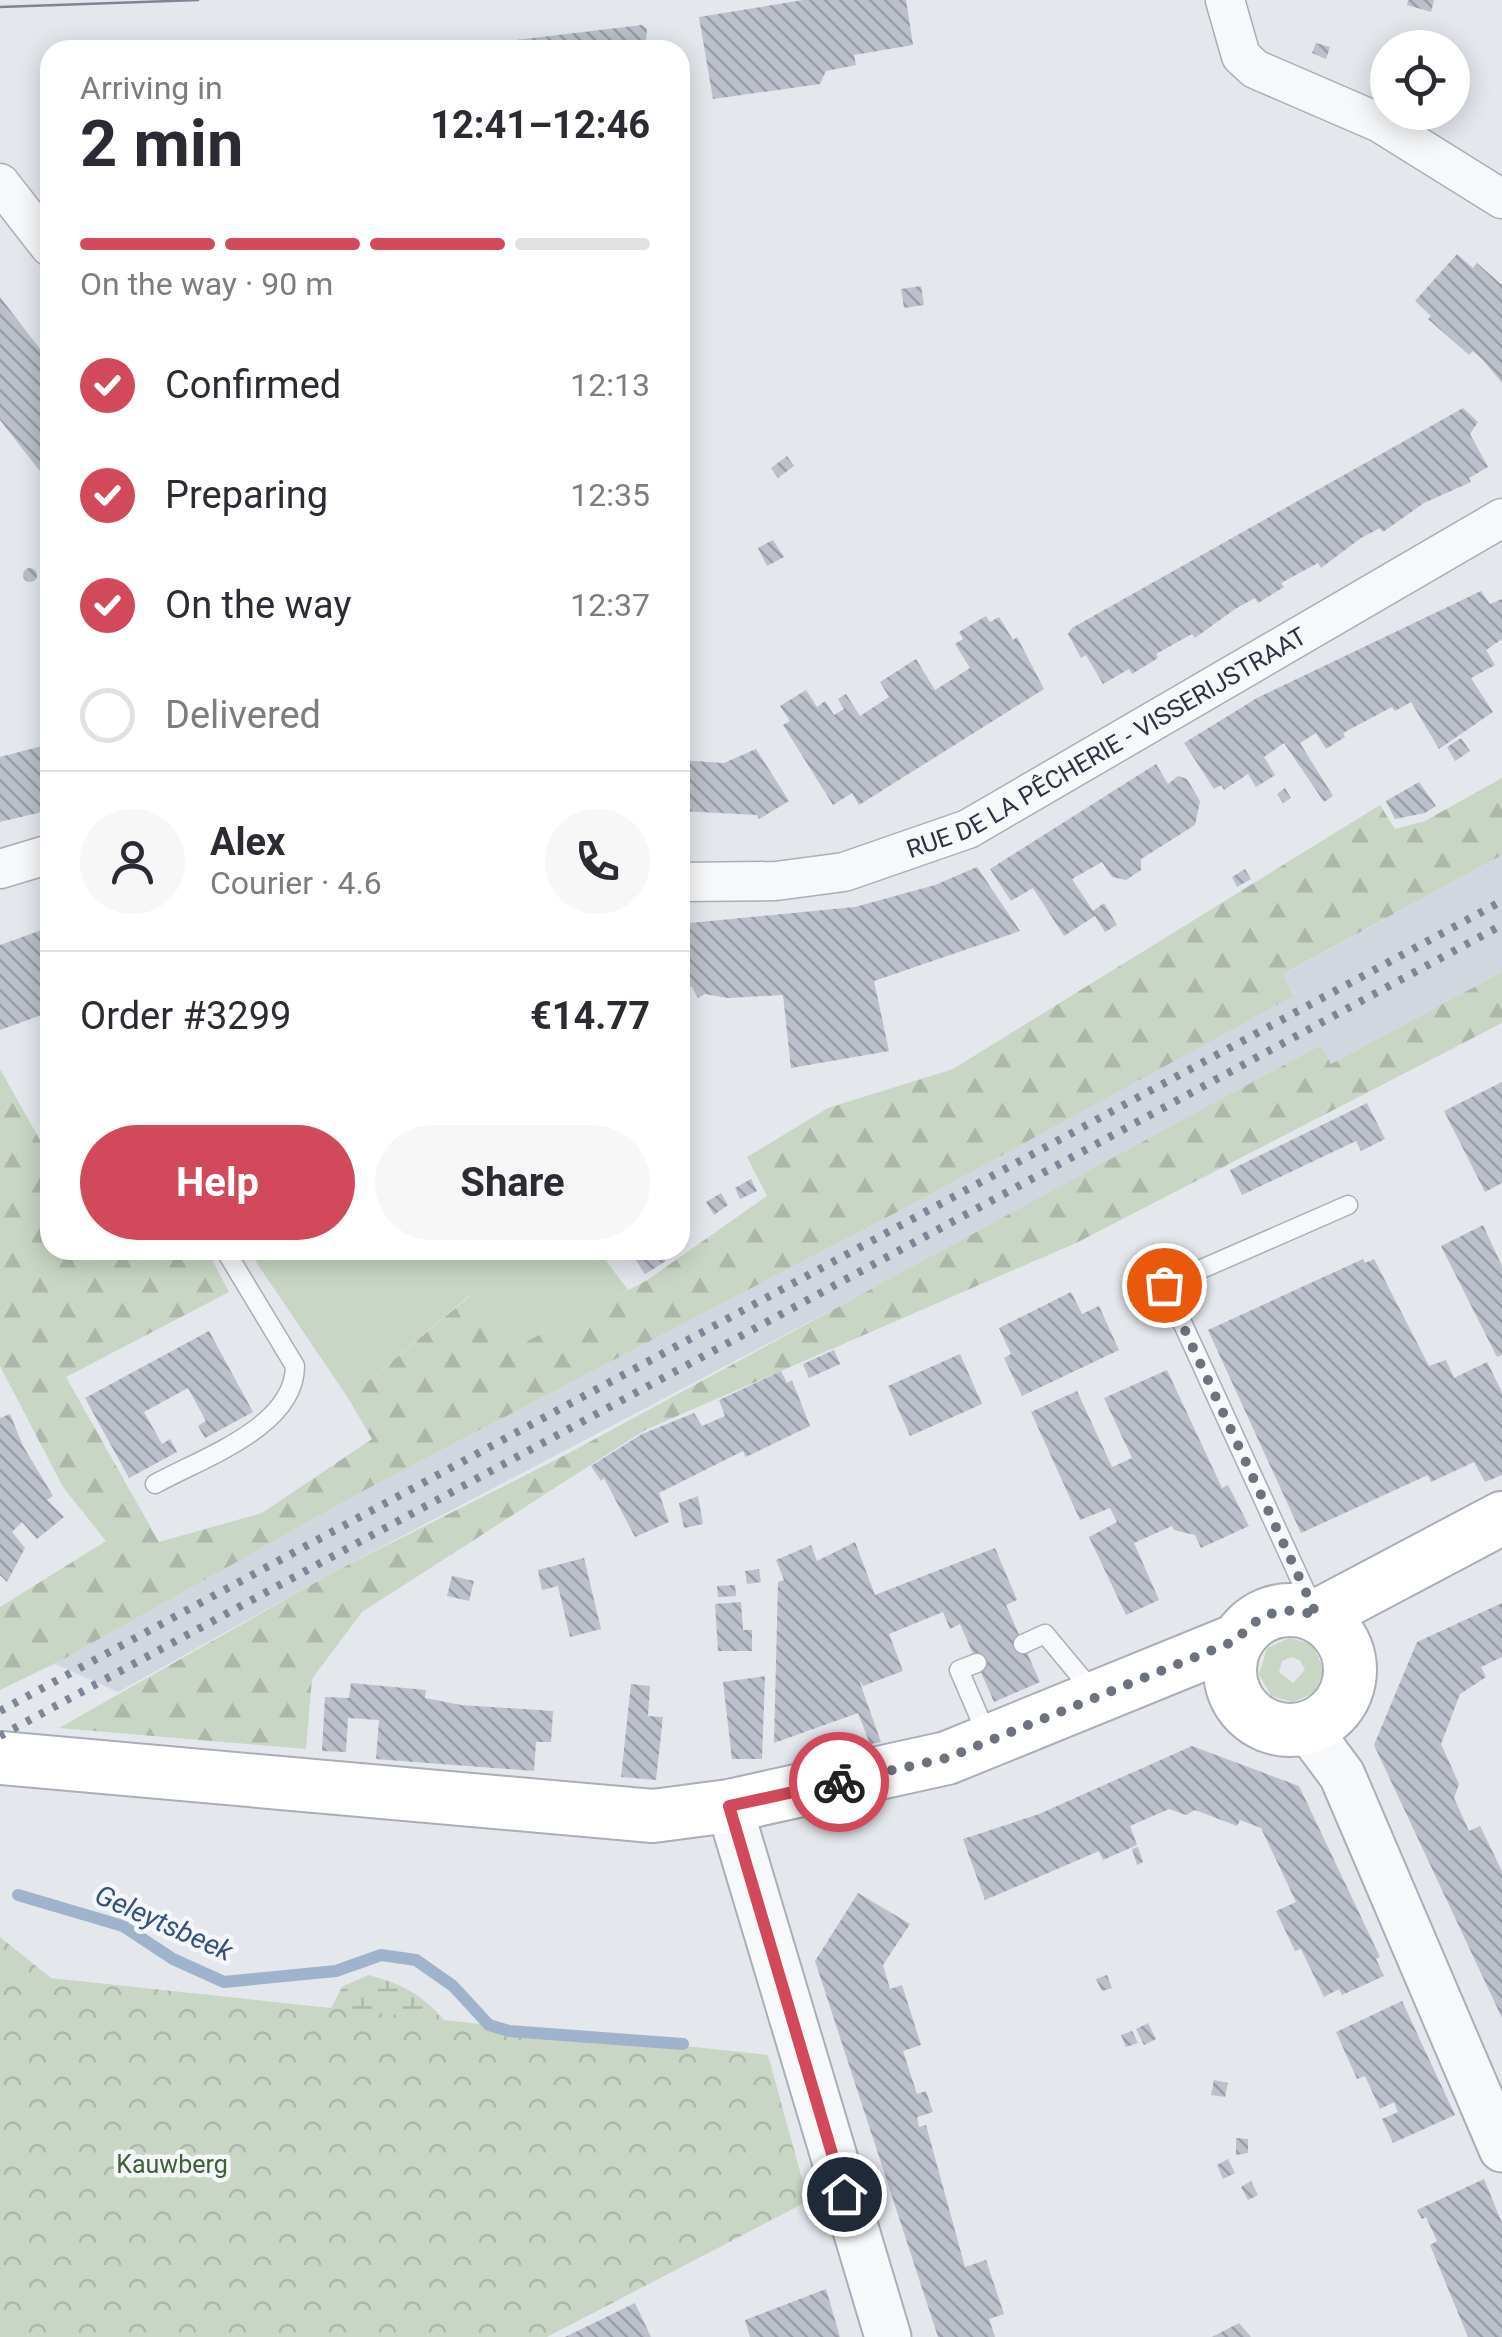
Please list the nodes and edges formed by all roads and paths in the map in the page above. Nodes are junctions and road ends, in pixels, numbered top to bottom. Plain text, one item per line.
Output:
1 (1225, 0) edge
2 (0, 182) edge
3 (1502, 199) edge
4 (40, 234) edge
5 (1502, 518) edge
6 (40, 857) edge
7 (0, 869) edge
8 (690, 882) edge
9 (1348, 1205) dead end
10 (232, 1260) edge
11 (155, 1484) dead end
12 (1502, 1518) edge
13 (1333, 1635) junction
14 (1237, 1640) junction
15 (1023, 1644) dead end
16 (977, 1663) dead end
17 (1096, 1694) junction
18 (1236, 1697) junction
19 (1307, 1728) junction
20 (989, 1740) junction
21 (0, 1758) edge
22 (729, 1806) junction
23 (1502, 2149) edge
24 (888, 2337) edge

1 - 3 street
2 - 4 street
5 - 8 street, RUE DE LA PÊCHERIE - VISSERIJSTRAAT
6 - 7 street
9 - 13 lane
10 - 11 lane
12 - 13 main road
13 - 14 main road
13 - 19 main road
14 - 17 main road
14 - 18 main road
15 - 17 lane
16 - 20 lane
17 - 18 main road
17 - 20 main road
18 - 19 main road
19 - 23 street
20 - 22 main road
21 - 22 main road
22 - 24 street

